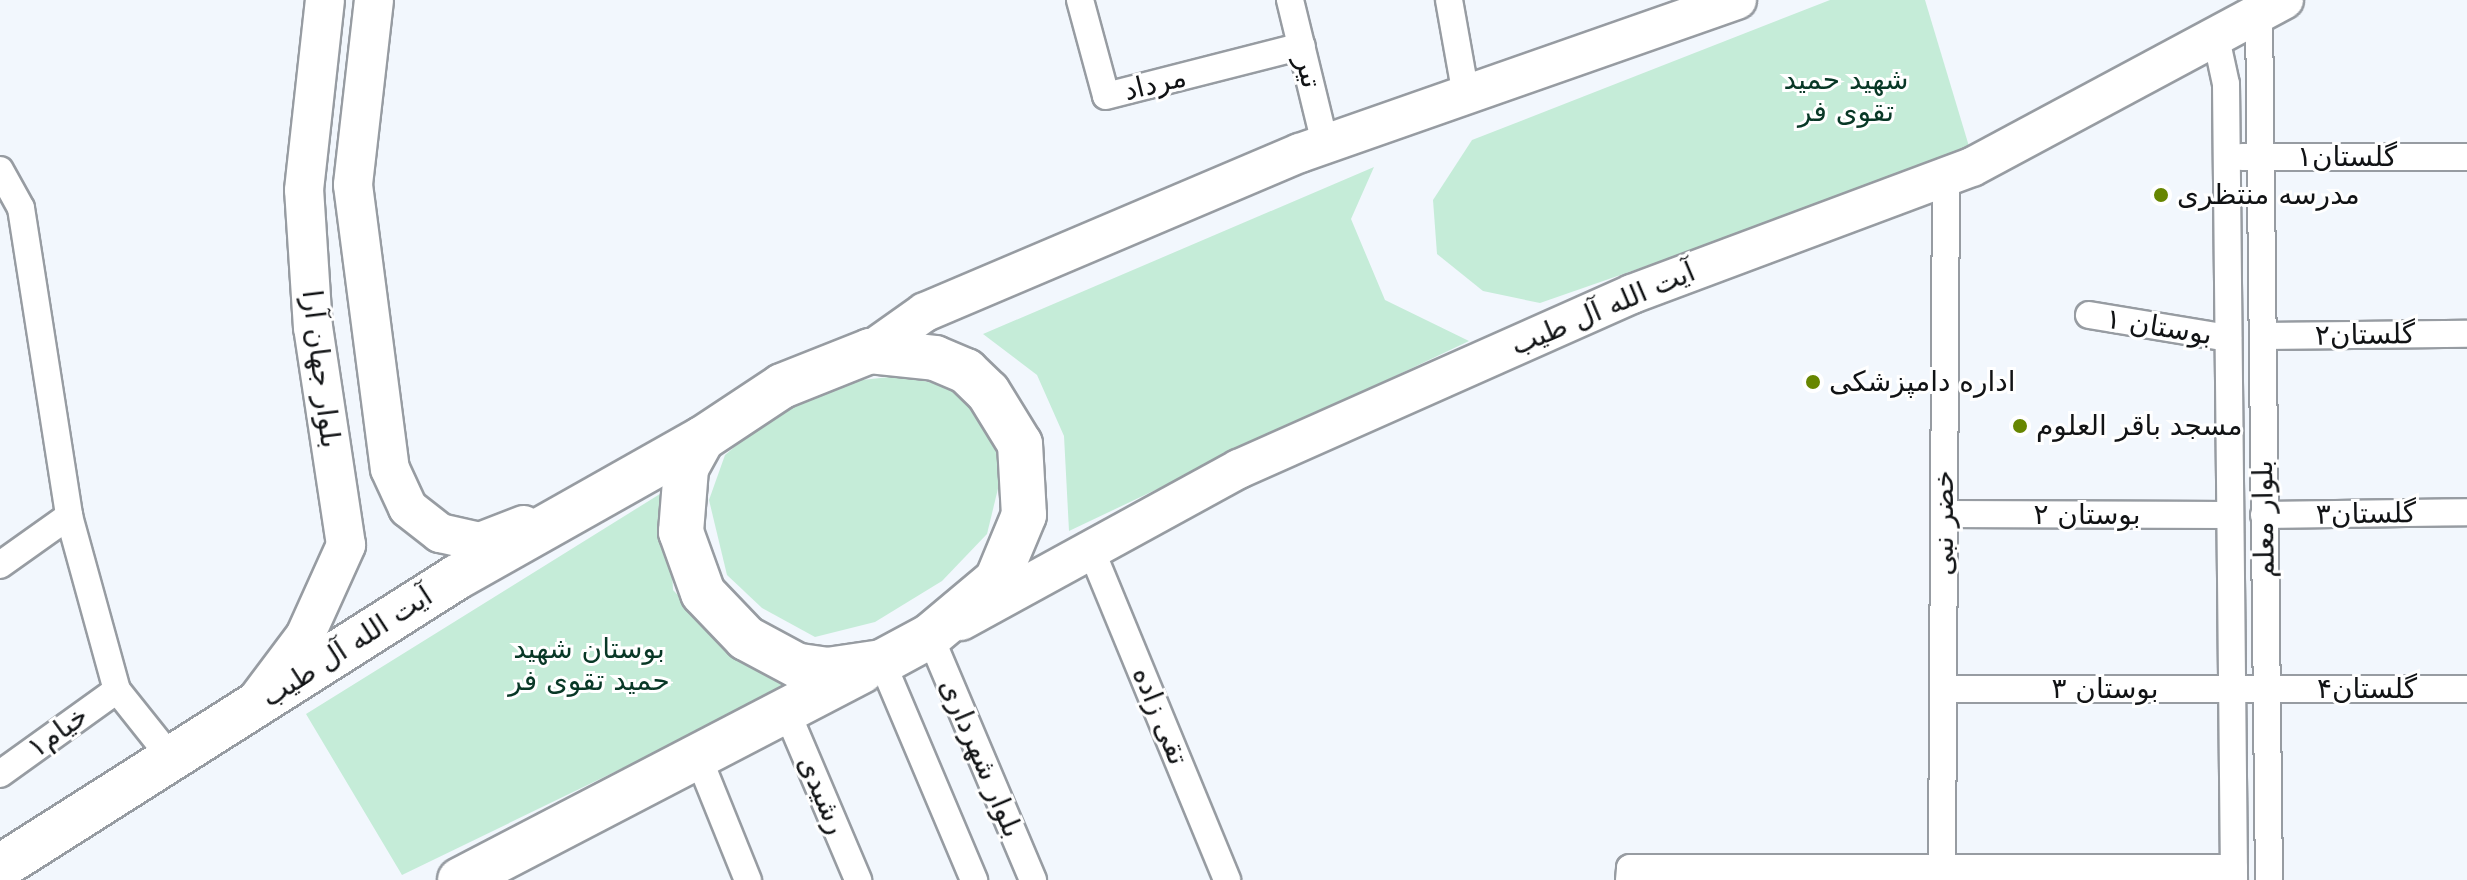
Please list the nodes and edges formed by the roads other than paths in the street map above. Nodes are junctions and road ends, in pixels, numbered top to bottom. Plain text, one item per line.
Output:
1 (325, 0) edge
2 (374, 0) edge
3 (1080, 0) edge
4 (1290, 0) edge
5 (1449, 0) edge
6 (1737, 0) edge
7 (2271, 7) edge
8 (2216, 38) junction
9 (1302, 46) junction
10 (1466, 95) junction
11 (1325, 144) junction
12 (2227, 157) junction
13 (2260, 157) junction
14 (2467, 157) edge
15 (0, 170) edge
16 (1946, 177) junction
17 (2089, 315) dead end
18 (2467, 334) edge
19 (2263, 336) junction
20 (2228, 338) junction
21 (870, 351) junction
22 (702, 439) junction
23 (571, 508) junction
24 (2467, 512) edge
25 (1944, 514) junction
26 (2230, 515) junction
27 (2264, 515) junction
28 (69, 516) junction
29 (1092, 552) junction
30 (0, 565) edge
31 (930, 636) junction
32 (882, 662) junction
33 (1943, 689) junction
34 (2232, 689) junction
35 (2267, 689) junction
36 (2467, 689) edge
37 (117, 690) junction
38 (249, 710) junction
39 (786, 710) junction
40 (172, 759) junction
41 (699, 759) junction
42 (0, 774) edge
43 (0, 867) edge
44 (2234, 874) edge
45 (1943, 876) edge
46 (460, 880) edge
47 (748, 880) edge
48 (858, 880) edge
49 (974, 880) edge
50 (1033, 880) edge
51 (1227, 880) edge
52 (1629, 880) edge
53 (2269, 880) edge

1 - 38 main road, بلوار جهان آرا
2 - 23 main road, بلوار جهان آرا
3 - 9 street, مرداد
4 - 9 street, تیر
5 - 10 street
6 - 10 main road
7 - 8 main road, آیت الله آل طیب
7 - 13 street, بلوار معلم
8 - 12 street, بلوار معلم
8 - 16 main road, آیت الله آل طیب
9 - 11 street, تیر
10 - 11 main road
11 - 21 main road
12 - 13 street, گلستان۱
12 - 20 street, بلوار معلم
13 - 14 street, گلستان۱
13 - 19 street, بلوار معلم
15 - 28 street
16 - 25 street, خضر نبی
16 - 29 main road, آیت الله آل طیب
17 - 20 street, بوستان ۱
18 - 19 street, گلستان۲
19 - 27 street, بلوار معلم
20 - 26 street, بلوار معلم
21 - 22 highway, آیت الله آل طیب
21 - 31 highway
22 - 23 highway, آیت الله آل طیب
22 - 32 highway
23 - 38 highway, آیت الله آل طیب
24 - 27 street, گلستان۳
25 - 26 street, بوستان ۲
25 - 33 street, خضر نبی
26 - 34 street, بلوار معلم
27 - 35 street, بلوار معلم
28 - 30 street
28 - 37 street
29 - 31 main road, آیت الله آل طیب
29 - 51 street, تقی زاده
31 - 32 highway
31 - 50 street, بلوار شهرداری
32 - 39 highway
32 - 49 street, بلوار شهرداری
33 - 34 street, بوستان ۳
33 - 45 street, خضر نبی
34 - 35 street, بوستان ۳
34 - 44 street, بلوار معلم
35 - 36 street, گلستان۴
35 - 53 street, بلوار معلم
37 - 40 street
37 - 42 street, خیام۱
38 - 40 highway, آیت الله آل طیب
39 - 41 highway
39 - 48 street, رشیدی
40 - 43 highway, آیت الله آل طیب
41 - 46 highway
41 - 47 street
44 - 45 street
45 - 52 street

